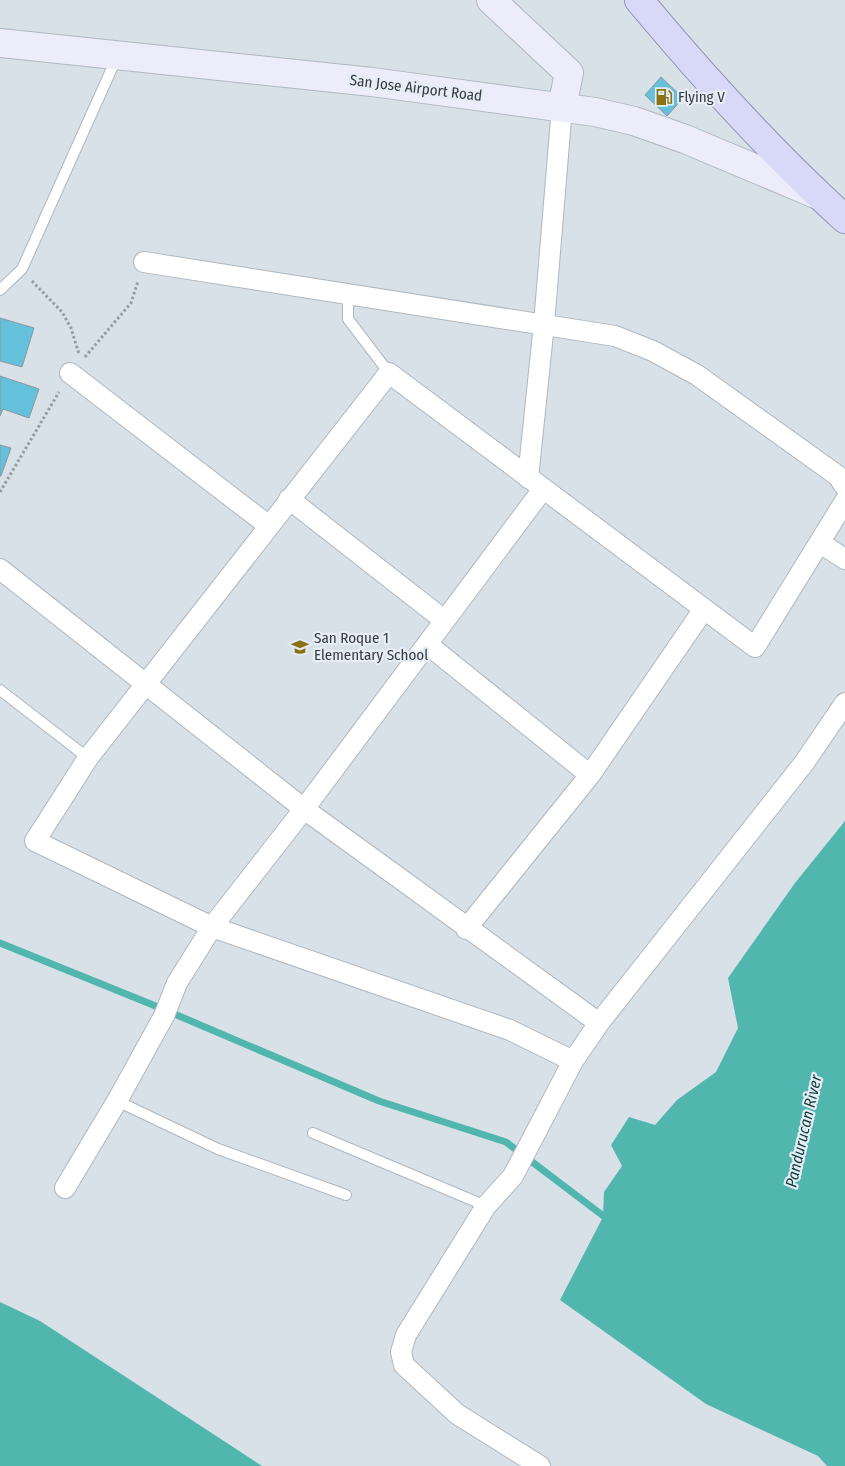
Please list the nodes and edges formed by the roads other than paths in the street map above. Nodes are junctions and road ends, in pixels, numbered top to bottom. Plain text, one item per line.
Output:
1 (491, 0) edge
2 (639, 0) edge
3 (0, 43) edge
4 (118, 54) junction
5 (562, 107) junction
6 (818, 195) junction
7 (845, 219) edge
8 (144, 262) dead end
9 (0, 290) edge
10 (348, 296) junction
11 (544, 324) junction
12 (75, 368) road end
13 (389, 373) junction
14 (536, 483) junction
15 (845, 487) edge
16 (289, 499) junction
17 (845, 501) edge
18 (269, 526) junction
19 (820, 543) junction
20 (845, 559) edge
21 (0, 569) edge
22 (704, 609) junction
23 (444, 620) junction
24 (426, 644) junction
25 (144, 684) junction
26 (0, 690) edge
27 (845, 703) edge
28 (88, 758) junction
29 (590, 775) junction
30 (304, 809) junction
31 (212, 927) junction
32 (466, 929) junction
33 (599, 1023) junction
34 (573, 1061) junction
35 (117, 1101) junction
36 (313, 1133) dead end
37 (65, 1188) dead end
38 (346, 1195) dead end
39 (486, 1206) junction
40 (540, 1466) edge

1 - 5 main road
2 - 6 main road
3 - 4 main road, San Jose Airport Road
4 - 5 main road, San Jose Airport Road
4 - 9 lane
5 - 6 main road, San Jose Airport Road
5 - 11 street
6 - 7 main road
8 - 10 street
10 - 11 street
10 - 13 lane
11 - 14 street
11 - 15 street
12 - 18 street
13 - 14 street
13 - 16 street
14 - 22 street
14 - 23 street
16 - 18 street
16 - 23 street
17 - 19 street
18 - 25 street
19 - 20 street
19 - 22 street
21 - 25 street
22 - 29 street
23 - 24 street
24 - 29 street
24 - 30 street
25 - 28 street
25 - 30 street
26 - 28 lane
27 - 33 street
28 - 31 street
29 - 32 street
30 - 31 street
30 - 32 street
31 - 34 street
31 - 35 street
32 - 33 street
33 - 34 street
34 - 39 street
35 - 37 street
35 - 38 lane
36 - 39 lane
39 - 40 street

